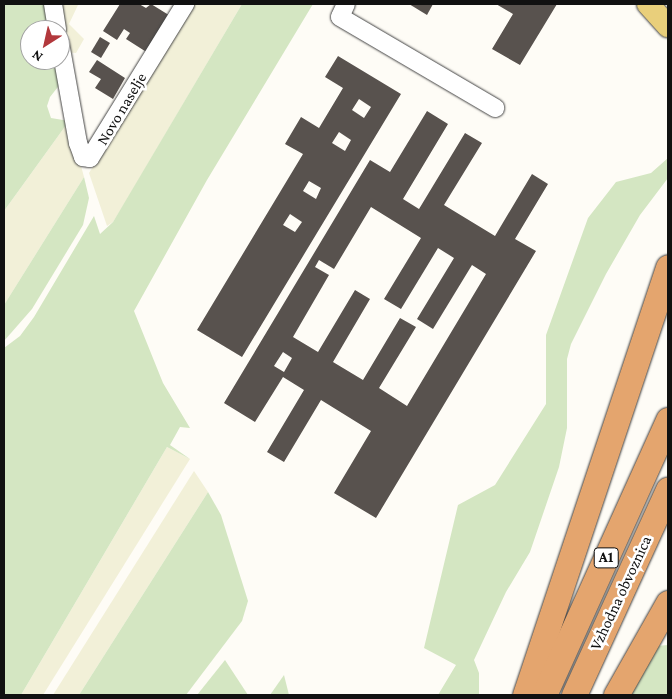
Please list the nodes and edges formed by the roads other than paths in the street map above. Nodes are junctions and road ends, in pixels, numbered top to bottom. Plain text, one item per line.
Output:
1 (53, 4) edge
2 (185, 4) edge
3 (346, 4) edge
4 (648, 4) edge
5 (55, 20) edge
6 (668, 26) edge
7 (65, 70) edge
8 (495, 108) dead end
9 (668, 267) edge
10 (668, 420) edge
11 (668, 490) edge
12 (668, 603) edge
13 (525, 695) edge
14 (544, 695) edge
15 (574, 695) edge
16 (616, 695) edge

1 - 5 street
2 - 7 street, Novo naselje
3 - 8 street
4 - 6 main road
9 - 13 highway
10 - 14 highway, Vzhodna obvoznica / A1
11 - 15 highway, Vzhodna obvoznica / A1
12 - 16 highway

